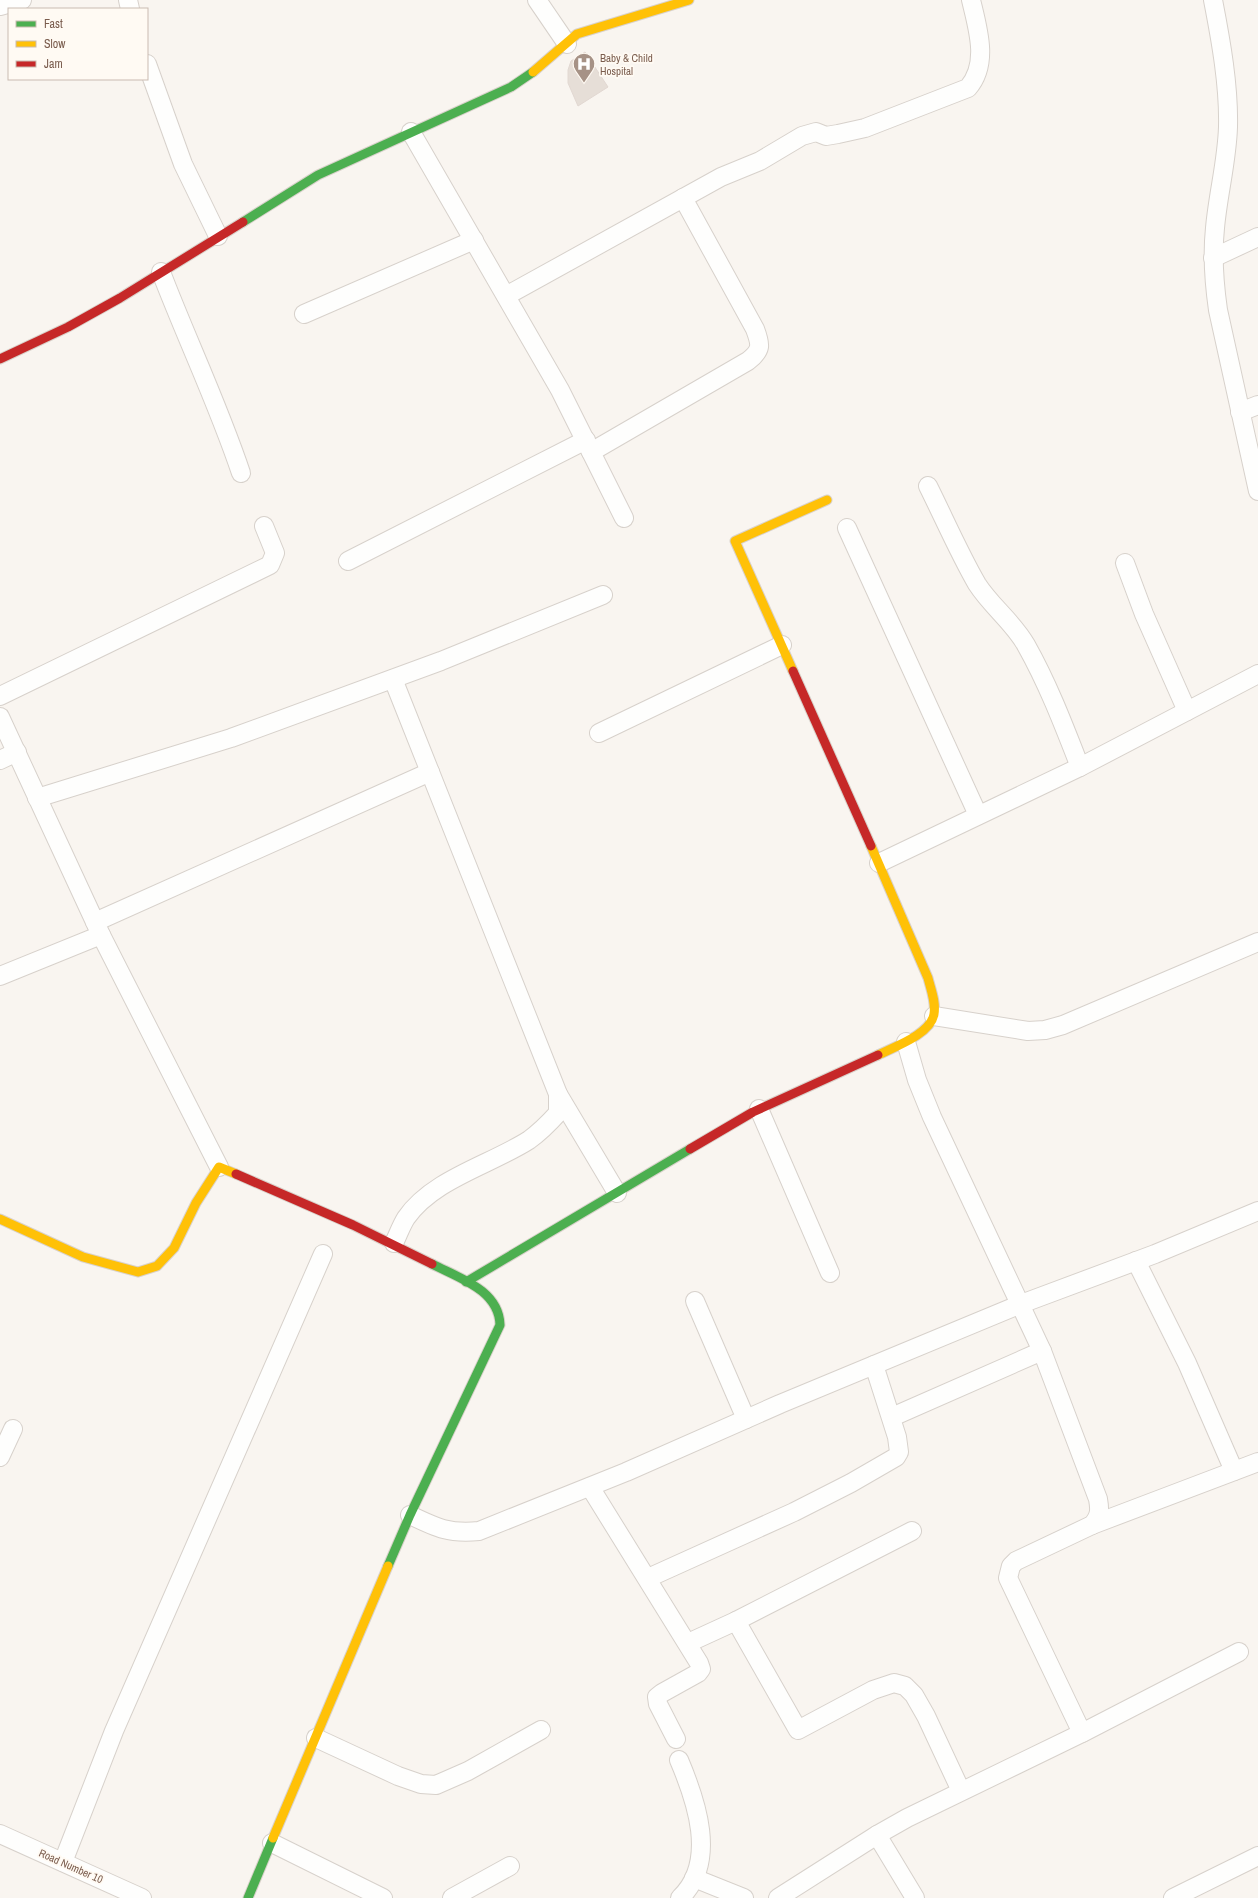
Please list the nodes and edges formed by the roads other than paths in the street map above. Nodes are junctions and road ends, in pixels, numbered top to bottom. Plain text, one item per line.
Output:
1 (22, 0) edge
2 (537, 0) edge
3 (690, 0) edge
4 (972, 0) edge
5 (1213, 0) edge
6 (0, 6) edge
7 (567, 44) junction
8 (148, 67) edge
9 (411, 132) junction
10 (683, 198) junction
11 (218, 236) junction
12 (1258, 236) edge
13 (474, 240) junction
14 (1213, 258) junction
15 (161, 272) junction
16 (506, 296) junction
17 (304, 314) dead end
18 (0, 359) edge
19 (1258, 405) edge
20 (1240, 412) junction
21 (588, 446) junction
22 (241, 473) dead end
23 (928, 486) dead end
24 (1258, 491) edge
25 (827, 500) dead end
26 (624, 518) dead end
27 (264, 526) dead end
28 (847, 528) dead end
29 (348, 560) dead end
30 (1125, 563) dead end
31 (603, 595) dead end
32 (782, 645) junction
33 (1258, 674) edge
34 (393, 679) junction
35 (0, 696) edge
36 (1187, 711) junction
37 (0, 717) edge
38 (599, 733) dead end
39 (17, 752) junction
40 (0, 760) edge
41 (1080, 767) junction
42 (430, 772) junction
43 (37, 798) junction
44 (978, 814) junction
45 (879, 863) junction
46 (98, 929) junction
47 (1258, 942) edge
48 (0, 976) edge
49 (934, 1016) junction
50 (906, 1042) junction
51 (558, 1094) junction
52 (759, 1109) junction
53 (219, 1167) junction
54 (617, 1192) junction
55 (1258, 1211) edge
56 (0, 1219) edge
57 (394, 1243) junction
58 (323, 1254) dead end
59 (1136, 1261) junction
60 (830, 1273) dead end
61 (466, 1282) junction
62 (695, 1301) dead end
63 (1021, 1304) junction
64 (1042, 1351) junction
65 (874, 1365) junction
66 (892, 1417) junction
67 (746, 1419) junction
68 (13, 1429) dead end
69 (0, 1457) edge
70 (1258, 1462) edge
71 (1234, 1471) junction
72 (590, 1487) junction
73 (410, 1515) junction
74 (1092, 1525) junction
75 (912, 1531) dead end
76 (648, 1578) junction
77 (736, 1621) junction
78 (688, 1643) junction
79 (1238, 1652) dead end
80 (541, 1730) dead end
81 (1082, 1733) junction
82 (316, 1738) junction
83 (676, 1739) dead end
84 (679, 1760) dead end
85 (961, 1791) junction
86 (0, 1834) edge
87 (877, 1835) junction
88 (272, 1843) junction
89 (1258, 1856) edge
90 (63, 1862) junction
91 (510, 1866) dead end
92 (694, 1878) junction
93 (142, 1898) edge
94 (248, 1898) edge
95 (383, 1898) edge
96 (452, 1898) edge
97 (680, 1898) edge
98 (744, 1898) edge
99 (778, 1898) edge
100 (914, 1898) edge
101 (1173, 1898) edge

1 - 6 street
2 - 7 street
3 - 7 street
4 - 10 street
5 - 14 street
7 - 9 street
8 - 11 street
9 - 11 street
9 - 13 street
10 - 16 street
10 - 21 street
11 - 15 street
12 - 14 street
13 - 16 street
13 - 17 street
14 - 20 street
15 - 18 street
15 - 22 street
16 - 21 street
19 - 20 street
20 - 24 street
21 - 26 street
21 - 29 street
23 - 41 street
25 - 32 street
27 - 35 street
28 - 44 street
30 - 36 street
31 - 34 street
32 - 38 street
32 - 45 street
33 - 36 street
34 - 42 street
34 - 43 street
36 - 41 street
37 - 39 street
39 - 40 street
39 - 43 street
41 - 44 street
42 - 46 street
42 - 51 street
43 - 46 street
44 - 45 street
45 - 49 street
46 - 48 street
46 - 53 street
47 - 49 street
49 - 50 street
50 - 52 street
50 - 63 street
51 - 54 street
51 - 57 street
52 - 54 street
52 - 60 street
53 - 56 street
53 - 57 street
54 - 61 street
55 - 59 street
57 - 61 street
58 - 90 street
59 - 63 street
59 - 71 street
61 - 73 street
62 - 67 street
63 - 64 street
63 - 65 street
64 - 66 street
64 - 74 street
65 - 66 street
65 - 67 street
66 - 76 street
67 - 72 street
68 - 69 street
70 - 71 street
71 - 74 street
72 - 73 street
72 - 76 street
73 - 82 street
74 - 81 street
75 - 77 street
76 - 78 street
77 - 78 street
77 - 85 street
78 - 83 street
79 - 81 street
80 - 82 street
81 - 85 street
82 - 88 street
84 - 92 street
85 - 87 street
86 - 90 street, Road Number 10
87 - 99 street
87 - 100 street
88 - 94 street
88 - 95 street
89 - 101 street
90 - 93 street, Road Number 10
91 - 96 street
92 - 97 street
92 - 98 street

